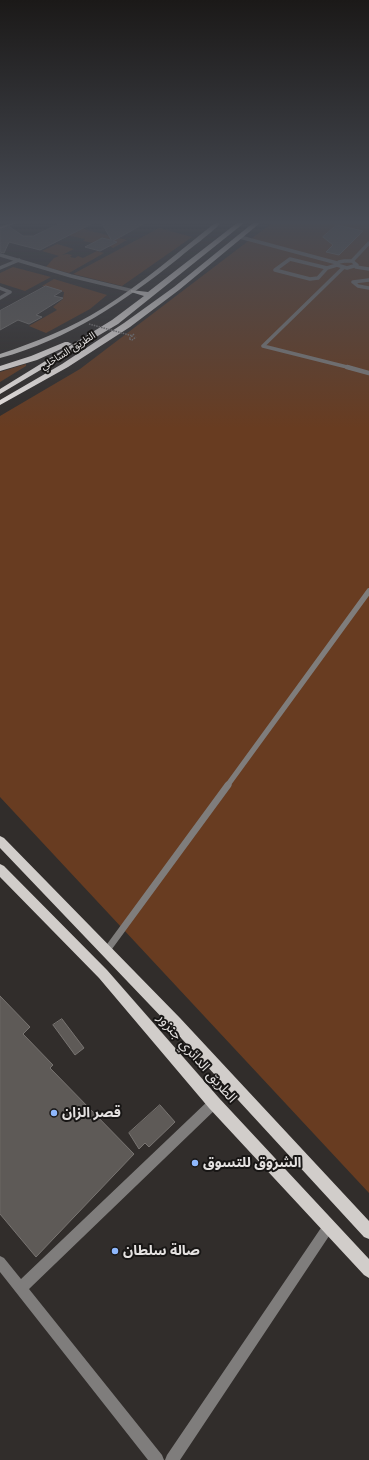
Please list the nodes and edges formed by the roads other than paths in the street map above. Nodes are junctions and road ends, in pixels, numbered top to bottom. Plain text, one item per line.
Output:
1 (8, 291) edge
2 (133, 291) joint
3 (156, 291) edge
4 (173, 291) edge
5 (319, 291) edge
6 (151, 295) junction
7 (0, 298) edge
8 (115, 322) junction
9 (0, 356) edge
10 (0, 369) edge
11 (369, 373) edge
12 (0, 392) edge
13 (0, 403) edge
14 (369, 591) edge
15 (0, 841) edge
16 (0, 869) edge
17 (107, 950) junction
18 (214, 1103) junction
19 (329, 1226) junction
20 (369, 1232) edge
21 (0, 1262) edge
22 (369, 1270) edge
23 (21, 1288) junction
24 (157, 1460) edge
25 (172, 1460) edge

1 - 7 lane
2 - 6 highway
2 - 9 main road
3 - 6 highway, الطريق الساحلي
4 - 13 highway, الطريق الساحلي
5 - 11 lane
6 - 8 highway, الطريق الساحلي
8 - 10 highway
8 - 12 highway, الطريق الساحلي
14 - 17 lane
15 - 17 main road, الطريق الدائري جنزور
16 - 18 main road, الطريق الدائري جنزور
17 - 20 main road, الطريق الدائري جنزور
18 - 19 main road, الطريق الدائري جنزور
18 - 23 street
19 - 22 main road, الطريق الدائري جنزور
19 - 25 street
21 - 23 street
23 - 24 street

